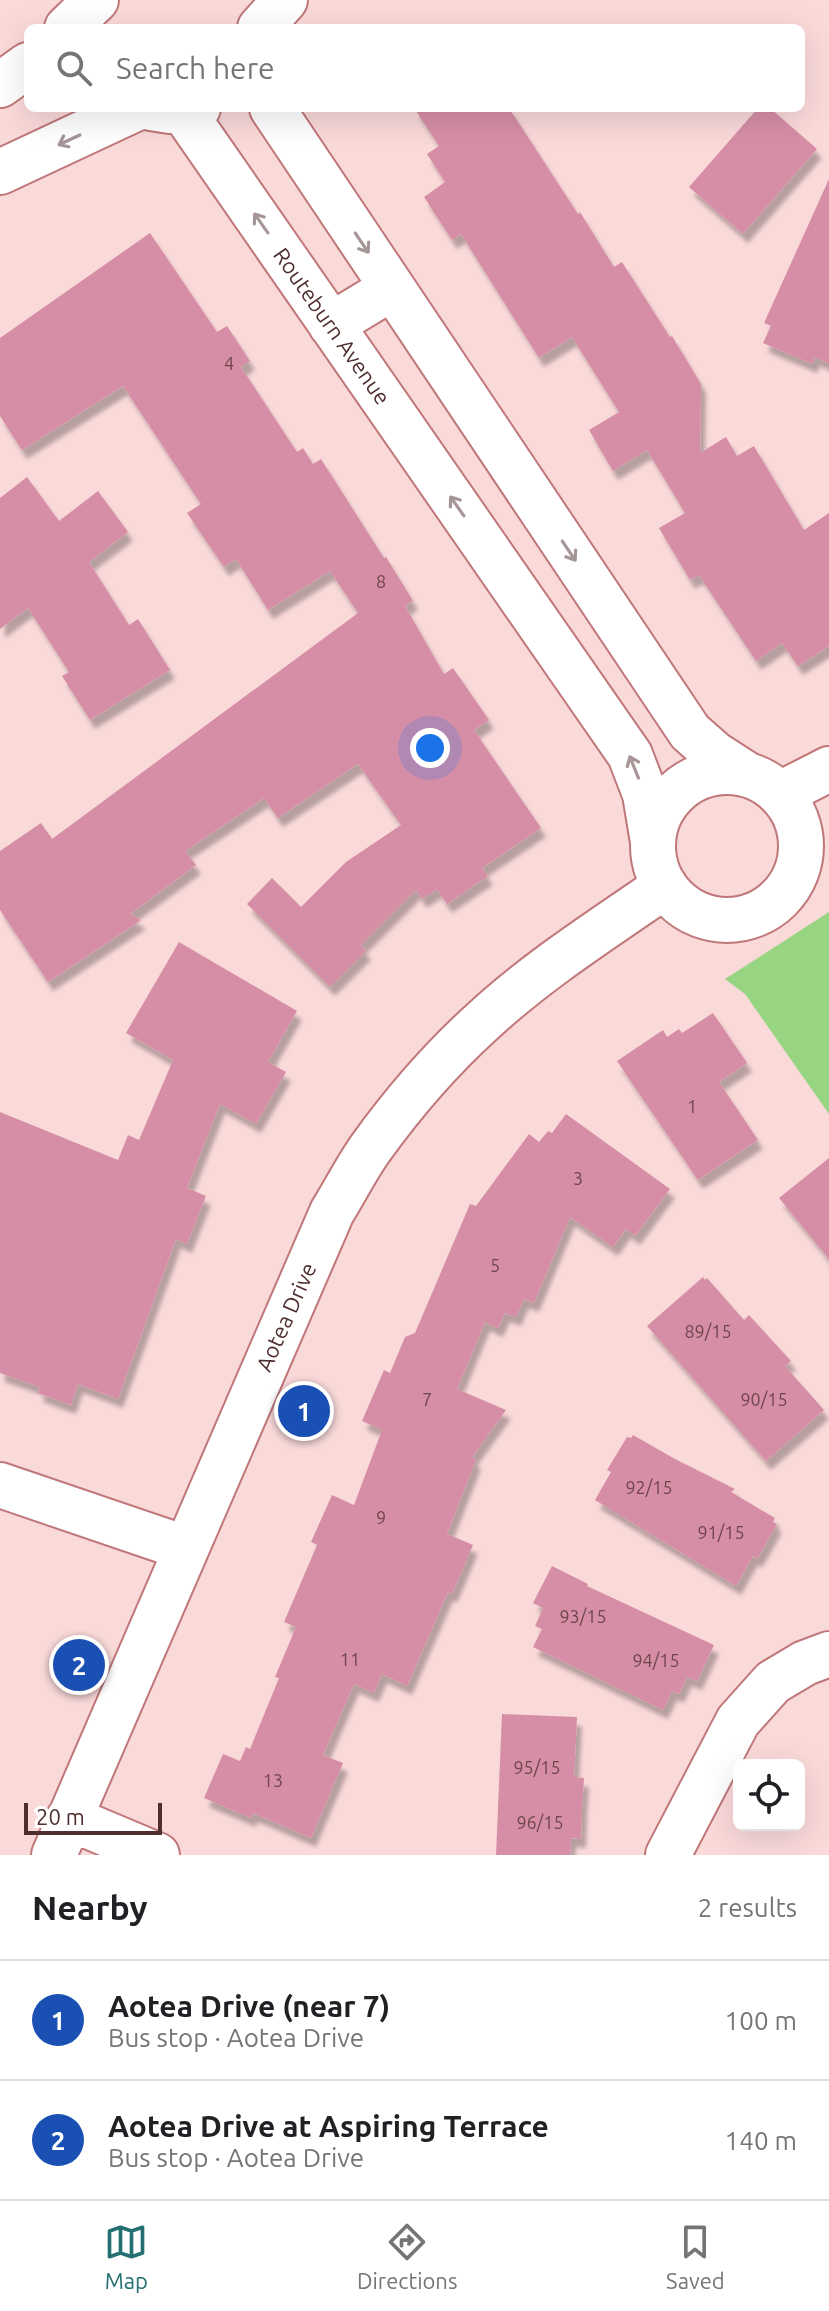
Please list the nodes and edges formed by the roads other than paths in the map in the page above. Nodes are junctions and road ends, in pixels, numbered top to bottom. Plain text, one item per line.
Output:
1 (99, 0) edge
2 (249, 0) edge
3 (285, 0) edge
4 (72, 24) edge
5 (96, 24) edge
6 (257, 24) edge
7 (262, 24) edge
8 (24, 68) edge
9 (0, 85) edge
10 (128, 112) edge
11 (180, 112) edge
12 (275, 112) edge
13 (0, 172) edge
14 (392, 288) junction
15 (331, 325) junction
16 (538, 505) junction
17 (481, 541) junction
18 (829, 769) edge
19 (763, 784) junction
20 (653, 842) junction
21 (665, 886) junction
22 (0, 1485) edge
23 (185, 1548) junction
24 (829, 1654) edge
25 (62, 1836) edge
26 (157, 1855) edge
27 (668, 1855) edge

1 - 4 street
1 - 5 street
2 - 6 street
3 - 7 street
8 - 9 street
10 -> 13 street
15 -> 11 street, Routeburn Avenue
12 -> 14 street
14 - 15 street
14 - 16 street
17 -> 15 street, Routeburn Avenue
16 - 17 street
16 -> 19 street
20 -> 17 street, Routeburn Avenue
18 - 19 street
19 - 20 street
19 - 21 street
20 - 21 street, Routeburn Avenue
21 - 23 street, Aotea Drive
22 - 23 street
23 - 25 street, Aotea Drive
24 - 27 street
25 - 26 street

